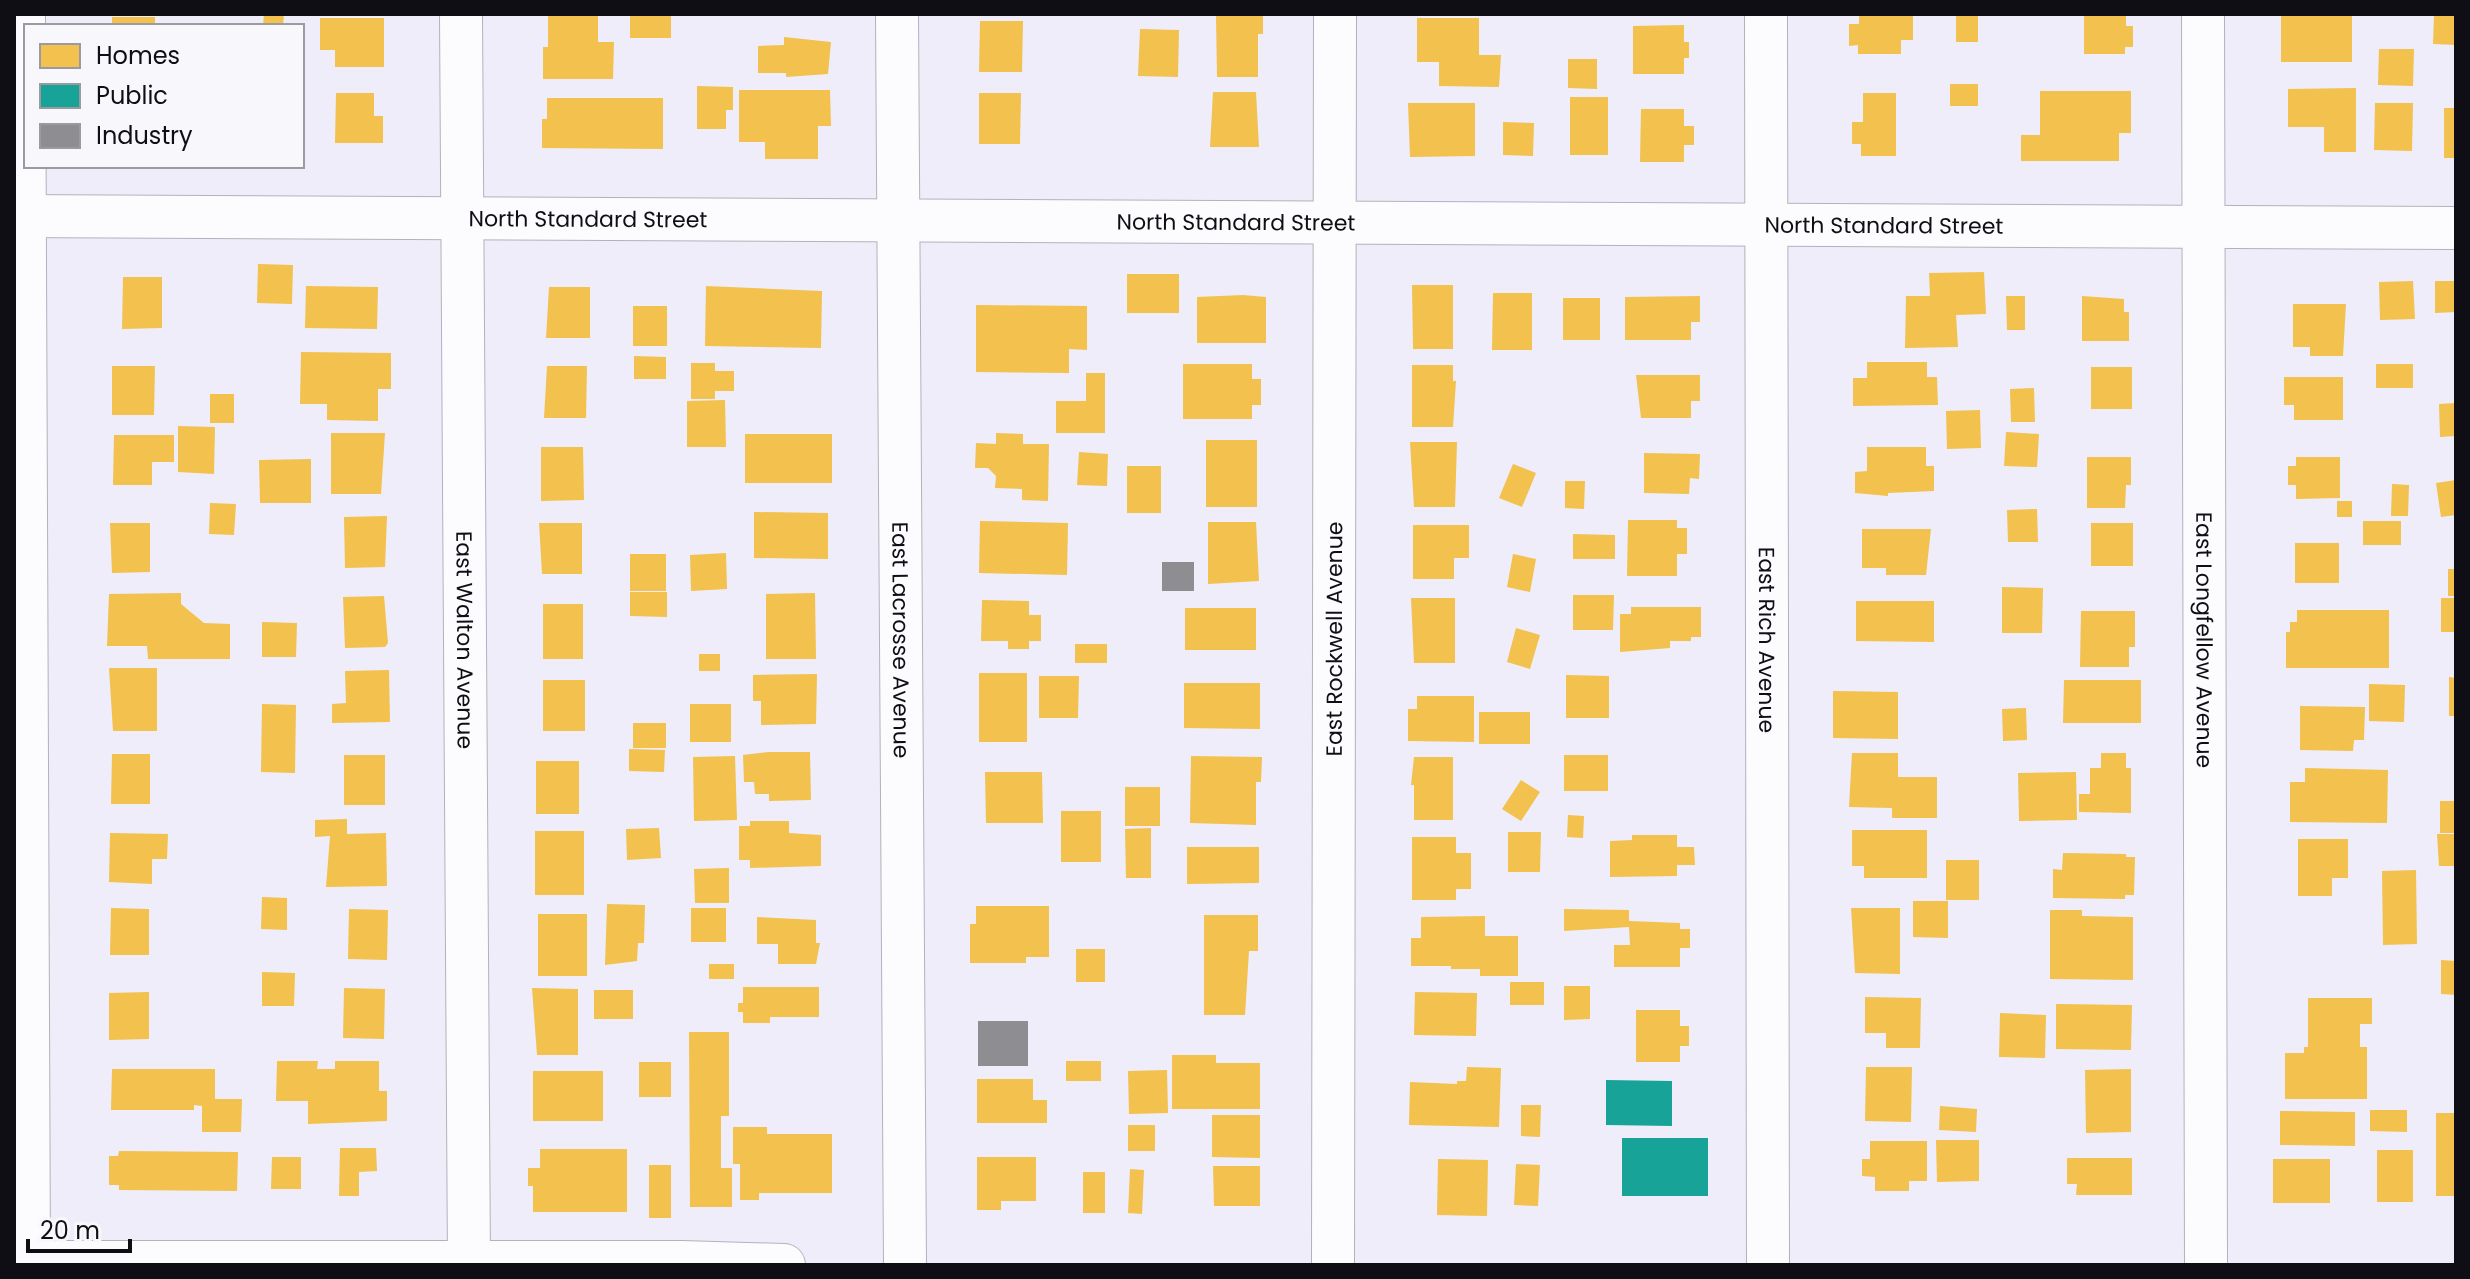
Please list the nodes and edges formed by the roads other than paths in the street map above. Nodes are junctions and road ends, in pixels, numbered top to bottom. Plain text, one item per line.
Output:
1 (24, 14) edge
2 (461, 14) edge
3 (897, 14) edge
4 (1335, 14) edge
5 (1766, 14) edge
6 (2203, 14) edge
7 (18, 216) edge
8 (461, 218) junction
9 (896, 218) junction
10 (1334, 223) junction
11 (1765, 224) junction
12 (2202, 227) junction
13 (2456, 228) edge
14 (24, 1263) edge
15 (469, 1264) edge
16 (784, 1265) edge
17 (905, 1265) edge
18 (1333, 1265) edge
19 (1768, 1265) edge
20 (2206, 1265) edge

1 - 7 street
2 - 8 street, East Walton Avenue
3 - 9 street, East Lacrosse Avenue
4 - 10 street, East Rockwell Avenue
5 - 11 street, East Rich Avenue
6 - 12 street, East Longfellow Avenue
7 - 8 street, North Standard Street
7 - 14 street
8 - 9 street, North Standard Street
8 - 15 street, East Walton Avenue
9 - 10 street, North Standard Street
9 - 17 street, East Lacrosse Avenue
10 - 11 street, North Standard Street
10 - 18 street, East Rockwell Avenue
11 - 12 street, North Standard Street
11 - 19 street, East Rich Avenue
12 - 13 street, North Standard Street
12 - 20 street, East Longfellow Avenue
14 - 15 street
15 - 16 street

